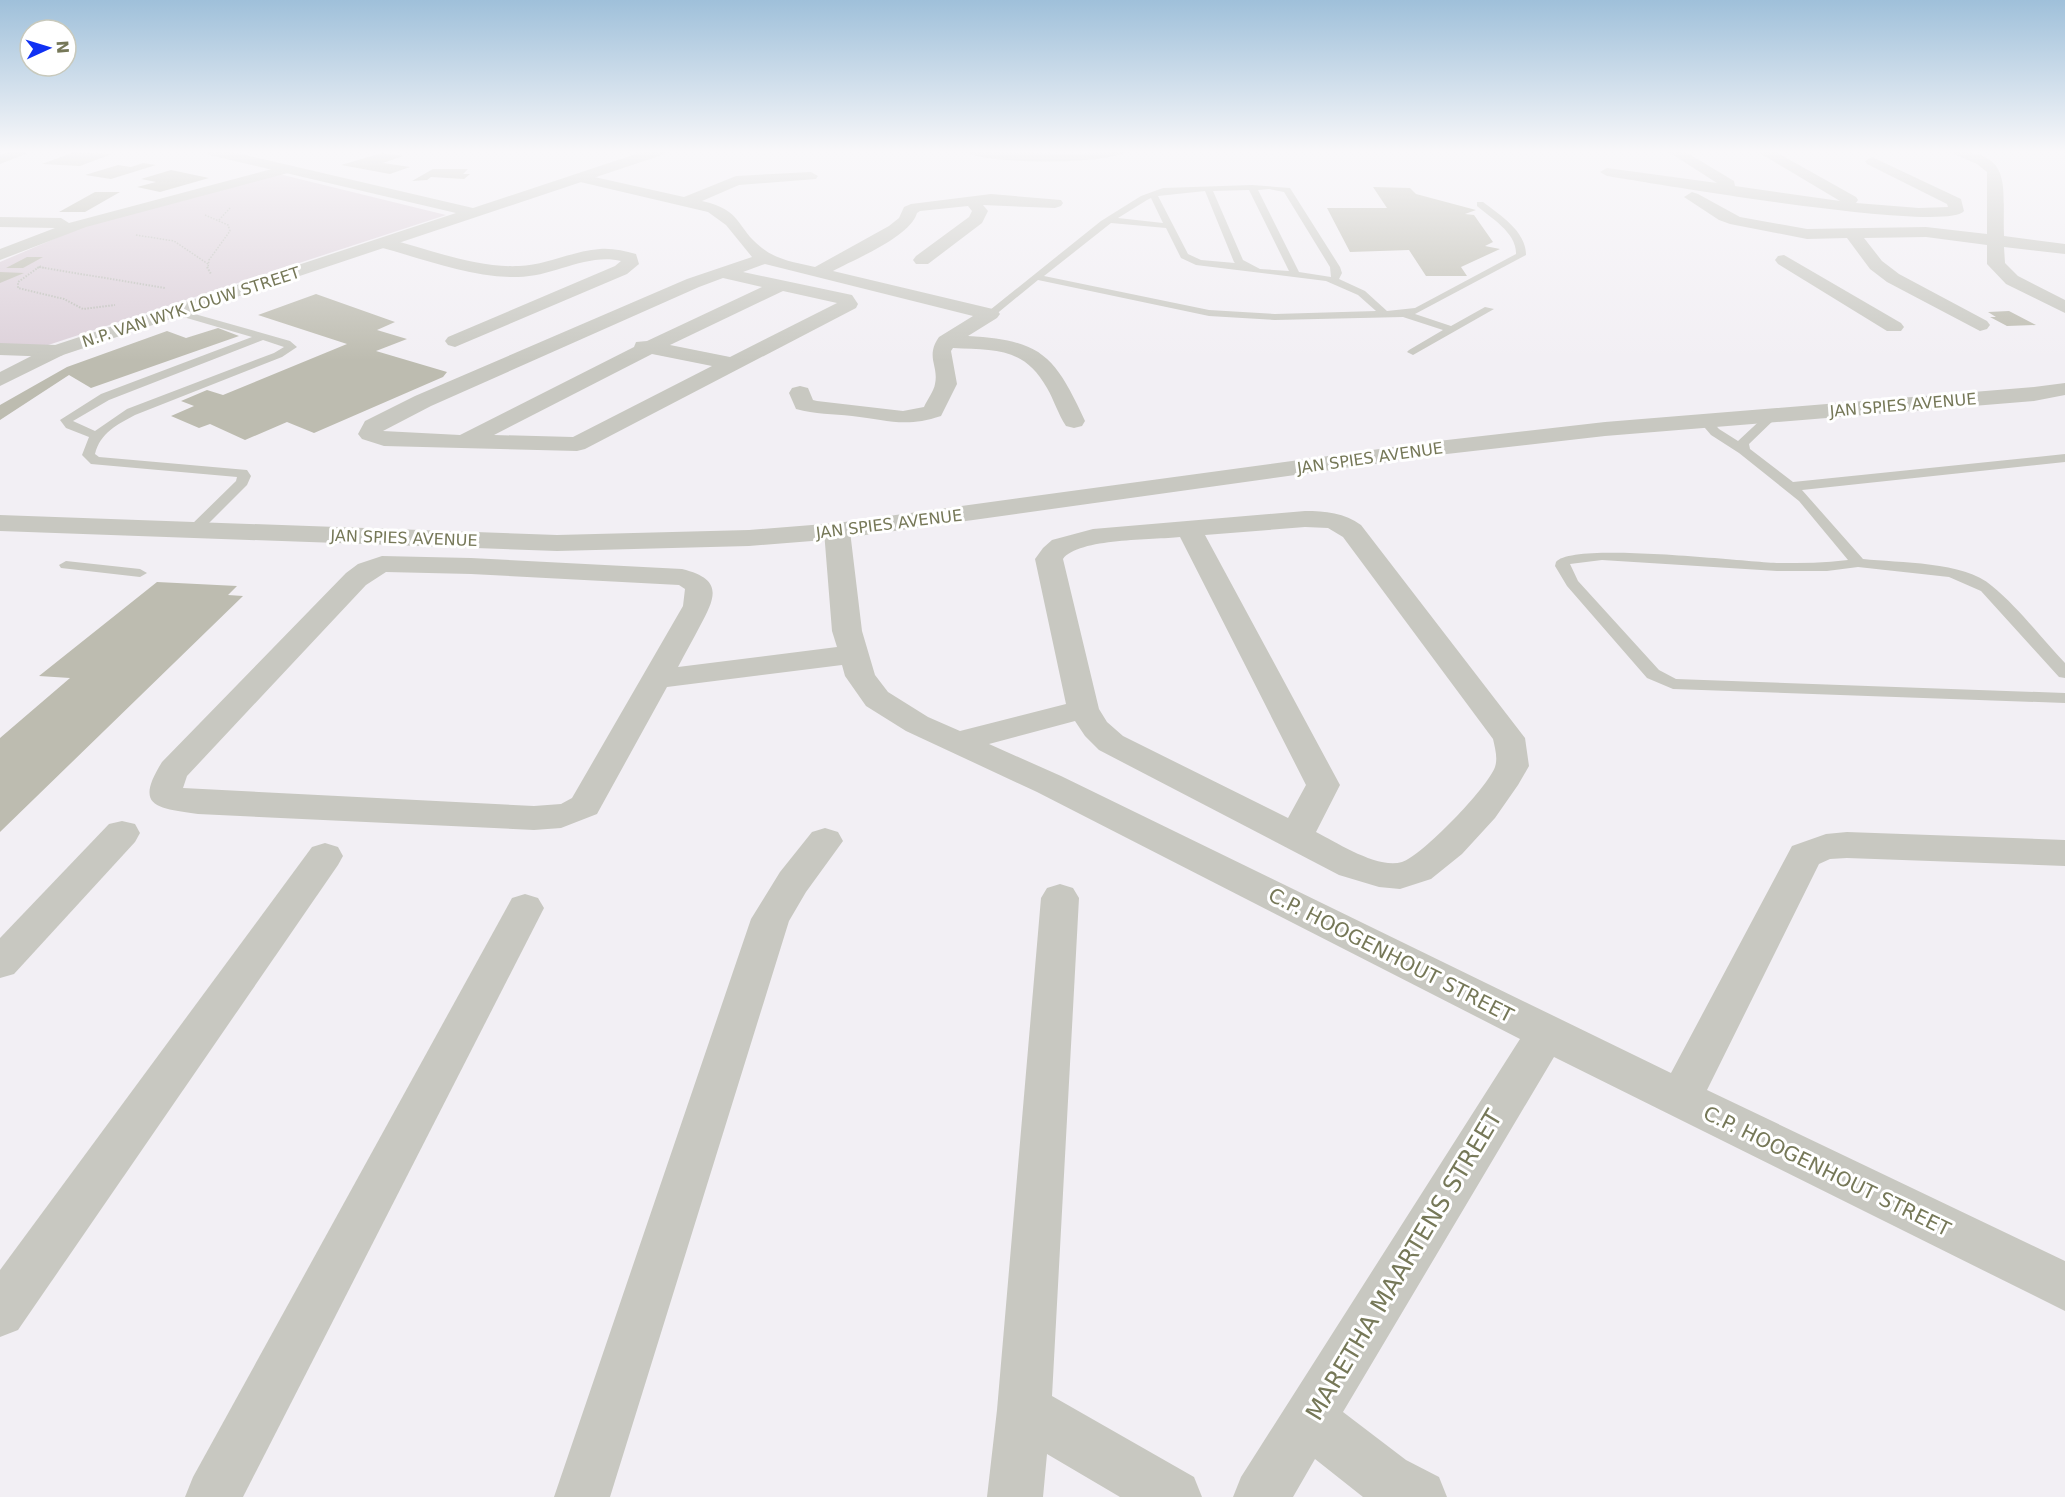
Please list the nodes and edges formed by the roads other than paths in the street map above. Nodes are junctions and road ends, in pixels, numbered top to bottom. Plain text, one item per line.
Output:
1 (92, 221) edge
2 (452, 221) edge
3 (734, 221) edge
4 (906, 221) edge
5 (975, 221) edge
6 (1109, 221) edge
7 (1118, 221) edge
8 (1166, 221) edge
9 (1222, 221) edge
10 (1269, 221) edge
11 (1307, 221) edge
12 (1499, 221) edge
13 (1738, 221) edge
14 (1994, 221) edge
15 (0, 222) edge
16 (80, 224) junction
17 (1169, 226) junction
18 (1852, 234) junction
19 (1994, 238) junction
20 (385, 243) junction
21 (2065, 249) edge
22 (0, 255) edge
23 (765, 258) junction
24 (922, 260) dead end
25 (1784, 260) dead end
26 (1245, 267) junction
27 (723, 273) junction
28 (817, 273) junction
29 (1296, 275) junction
30 (1037, 277) junction
31 (1893, 278) junction
32 (1334, 280) junction
33 (1818, 280) junction
34 (781, 285) junction
35 (2065, 307) edge
36 (1490, 309) dead end
37 (177, 312) junction
38 (990, 314) junction
39 (1384, 314) junction
40 (1404, 314) junction
41 (1980, 325) dead end
42 (1894, 327) dead end
43 (1453, 330) junction
44 (583, 331) junction
45 (263, 336) junction
46 (455, 341) dead end
47 (946, 341) junction
48 (650, 347) junction
49 (0, 350) edge
50 (56, 351) junction
51 (1413, 352) dead end
52 (734, 364) junction
53 (0, 380) edge
54 (2065, 389) edge
55 (800, 393) dead end
56 (2034, 394) junction
57 (2065, 396) edge
58 (1772, 416) junction
59 (1074, 421) dead end
60 (1705, 421) junction
61 (97, 436) junction
62 (463, 442) junction
63 (1744, 450) junction
64 (2065, 458) edge
65 (2048, 459) junction
66 (2065, 469) edge
67 (1788, 487) junction
68 (7, 526) edge
69 (1189, 529) junction
70 (193, 531) junction
71 (837, 531) junction
72 (1858, 563) junction
73 (66, 565) dead end
74 (140, 573) dead end
75 (854, 654) junction
76 (2065, 673) edge
77 (657, 679) junction
78 (2065, 698) edge
79 (1083, 709) junction
80 (957, 742) junction
81 (122, 833) dead end
82 (1296, 836) junction
83 (825, 841) dead end
84 (2065, 853) edge
85 (325, 856) dead end
86 (1060, 897) dead end
87 (525, 908) dead end
88 (0, 963) edge
89 (1546, 1033) junction
90 (1680, 1099) junction
91 (2065, 1287) edge
92 (0, 1312) edge
93 (1024, 1410) junction
94 (1309, 1419) junction
95 (213, 1497) edge
96 (582, 1497) edge
97 (1015, 1497) edge
98 (1174, 1497) edge
99 (1262, 1497) edge
100 (1419, 1497) edge

1 - 16 street
2 - 20 street, N.P. VAN WYK LOUW STREET
3 - 23 street
4 - 28 street
5 - 24 street
6 - 30 lane
7 - 17 lane
8 - 17 lane
9 - 26 lane
10 - 29 lane
11 - 32 lane
12 - 40 lane
13 - 18 street
14 - 19 street
15 - 16 street
16 - 22 street
17 - 26 lane
18 - 19 street
18 - 31 street
19 - 21 street
19 - 35 street
20 - 37 street, N.P. VAN WYK LOUW STREET
20 - 46 street
23 - 27 street
23 - 28 street
25 - 33 street
26 - 29 lane
27 - 34 street
27 - 44 street
28 - 38 street
29 - 32 lane
30 - 38 lane
30 - 39 lane
31 - 33 street
31 - 41 street
32 - 39 lane
33 - 42 street
34 - 48 street
34 - 52 street
36 - 43 lane
37 - 45 lane
37 - 50 street, N.P. VAN WYK LOUW STREET
38 - 47 street
39 - 40 lane
40 - 43 lane
43 - 51 lane
44 - 48 street
44 - 62 street
45 - 61 lane
45 - 61 lane
47 - 55 street
47 - 59 street
48 - 52 street
48 - 62 street
49 - 50 street
50 - 53 street, N.P. VAN WYK LOUW STREET
52 - 62 street
54 - 56 street, JAN SPIES AVENUE
56 - 57 street, JAN SPIES AVENUE
56 - 58 street, JAN SPIES AVENUE
58 - 60 street, JAN SPIES AVENUE
58 - 63 lane
60 - 63 lane
60 - 71 street, JAN SPIES AVENUE
61 - 70 lane
63 - 67 lane
64 - 65 lane
65 - 66 lane
65 - 67 lane
67 - 72 lane
68 - 70 street, JAN SPIES AVENUE
69 - 79 street
69 - 82 street
69 - 82 street
70 - 71 street, JAN SPIES AVENUE
71 - 75 street, C.P. HOOGENHOUT STREET
72 - 76 lane
72 - 78 lane
73 - 74 lane
75 - 77 street
75 - 80 street, C.P. HOOGENHOUT STREET
77 - 77 street
79 - 80 street
79 - 82 street
80 - 89 street, C.P. HOOGENHOUT STREET
81 - 88 street
83 - 96 street
84 - 90 street
85 - 92 street
86 - 93 street
87 - 95 street
89 - 90 street, C.P. HOOGENHOUT STREET
89 - 94 street, MARETHA MAARTENS STREET
90 - 91 street, C.P. HOOGENHOUT STREET
93 - 97 street
93 - 98 street
94 - 99 street, MARETHA MAARTENS STREET
94 - 100 street

